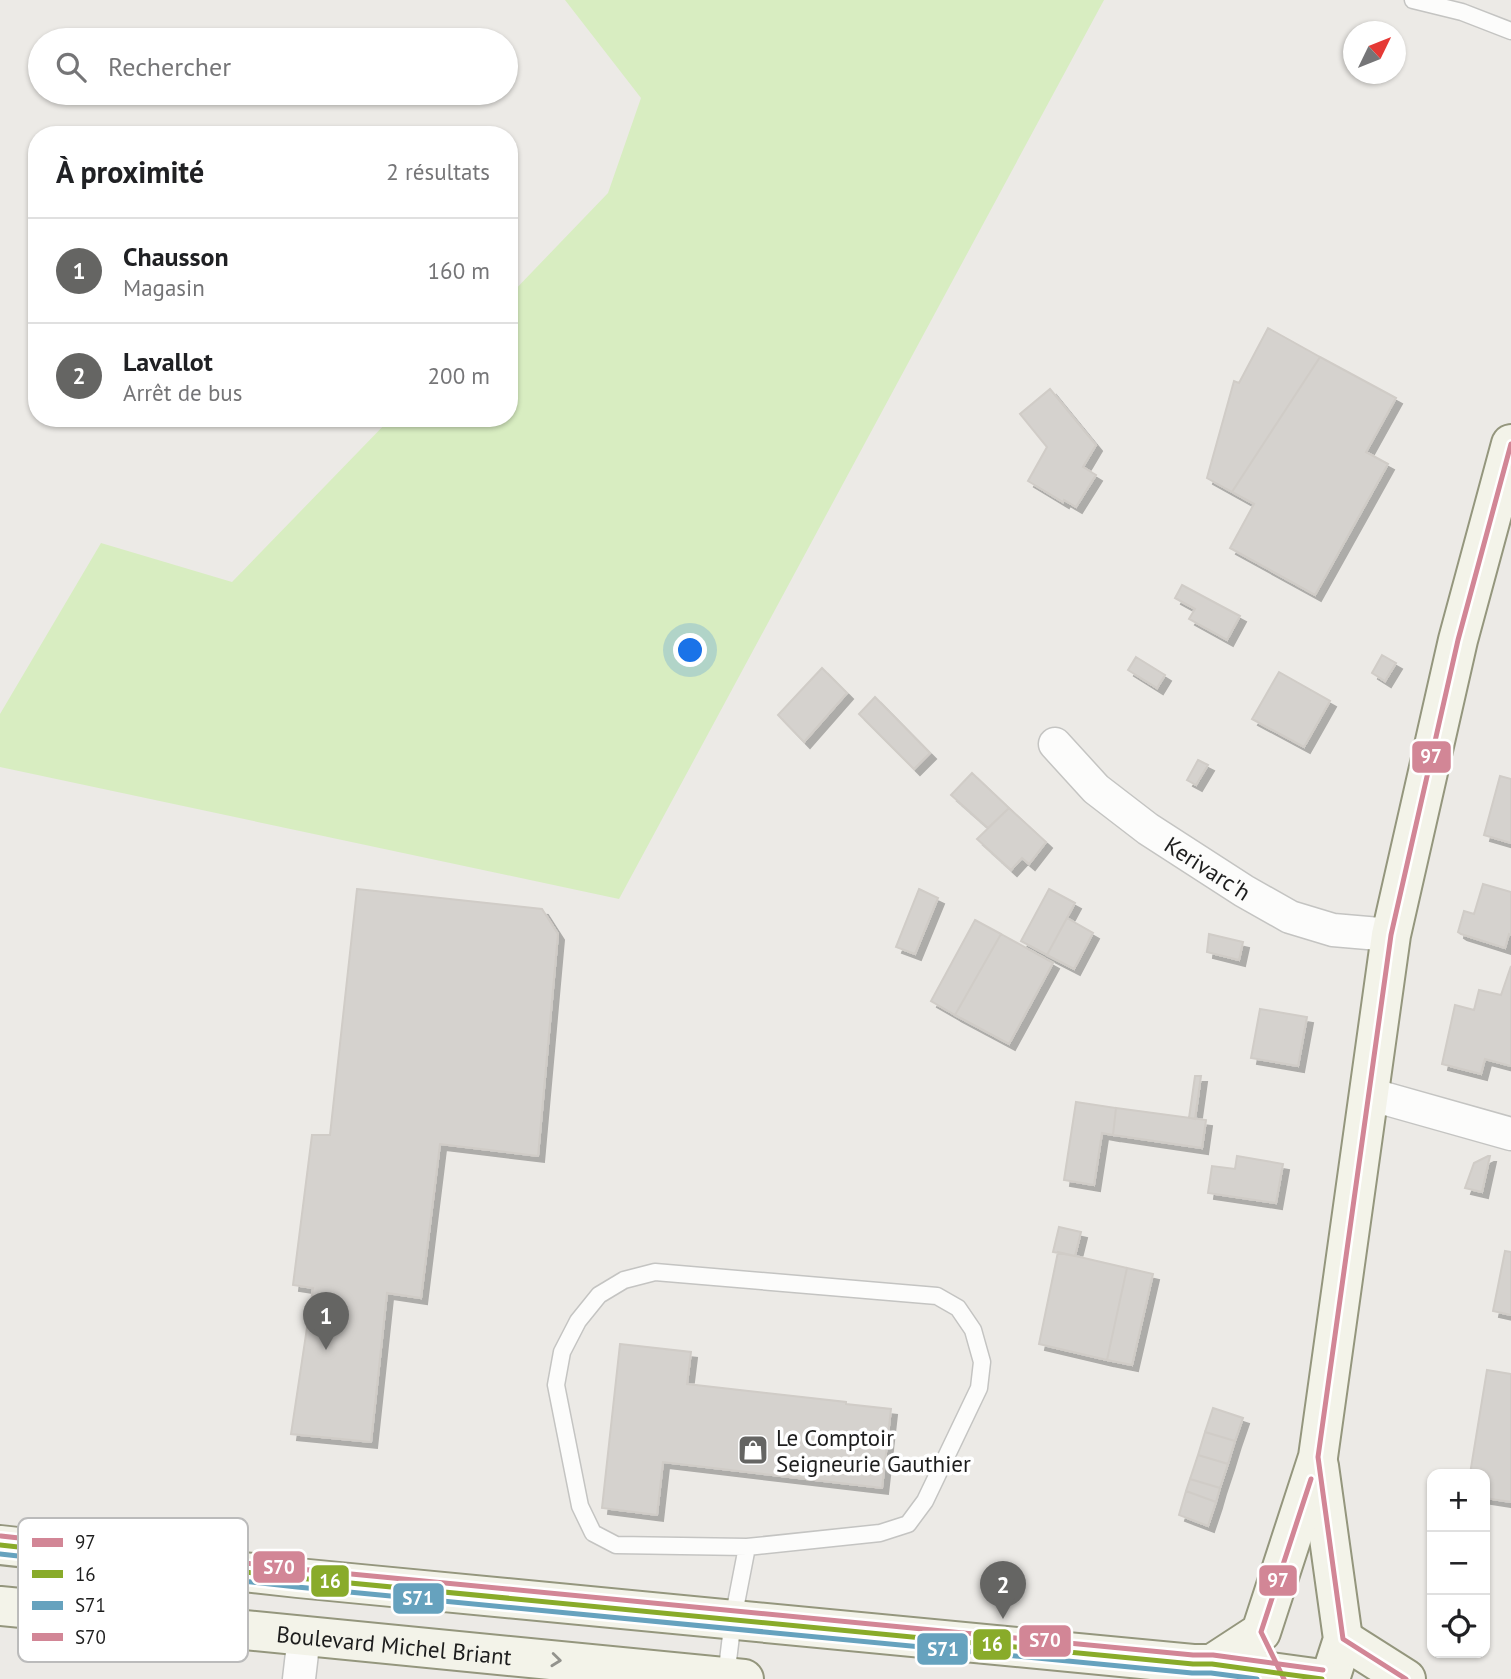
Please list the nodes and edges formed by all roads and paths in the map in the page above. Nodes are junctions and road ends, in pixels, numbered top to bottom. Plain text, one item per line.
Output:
1 (1413, 0) edge
2 (1464, 6) edge
3 (1511, 31) edge
4 (1511, 444) edge
5 (1055, 744) dead end
6 (1391, 935) junction
7 (1369, 1094) junction
8 (1511, 1134) edge
9 (1318, 1457) junction
10 (0, 1545) edge
11 (18, 1547) edge
12 (747, 1547) junction
13 (248, 1572) edge
14 (0, 1606) edge
15 (18, 1608) edge
16 (733, 1619) junction
17 (248, 1630) edge
18 (1261, 1632) junction
19 (304, 1636) junction
20 (1343, 1639) junction
21 (1212, 1664) junction
22 (1282, 1676) edge
23 (735, 1678) edge
24 (299, 1679) edge
25 (1322, 1679) edge
26 (1330, 1679) edge
27 (1406, 1679) edge

1 - 2 lane
2 - 3 lane
4 - 6 main road
5 - 6 street, Kerivarc'h
6 - 7 main road
7 - 8 street
7 - 9 main road
9 - 18 main road
9 - 20 main road
10 - 11 main road
12 - 12 lane
12 - 16 lane
13 - 16 main road
14 - 15 main road, Boulevard Michel Briant
16 - 21 main road
16 - 23 lane
17 - 19 main road, Boulevard Michel Briant
18 - 21 main road
18 - 22 main road
19 -> 23 main road, Boulevard Michel Briant
19 - 24 street
20 - 26 main road
20 - 27 main road
21 - 22 main road
22 - 25 main road

